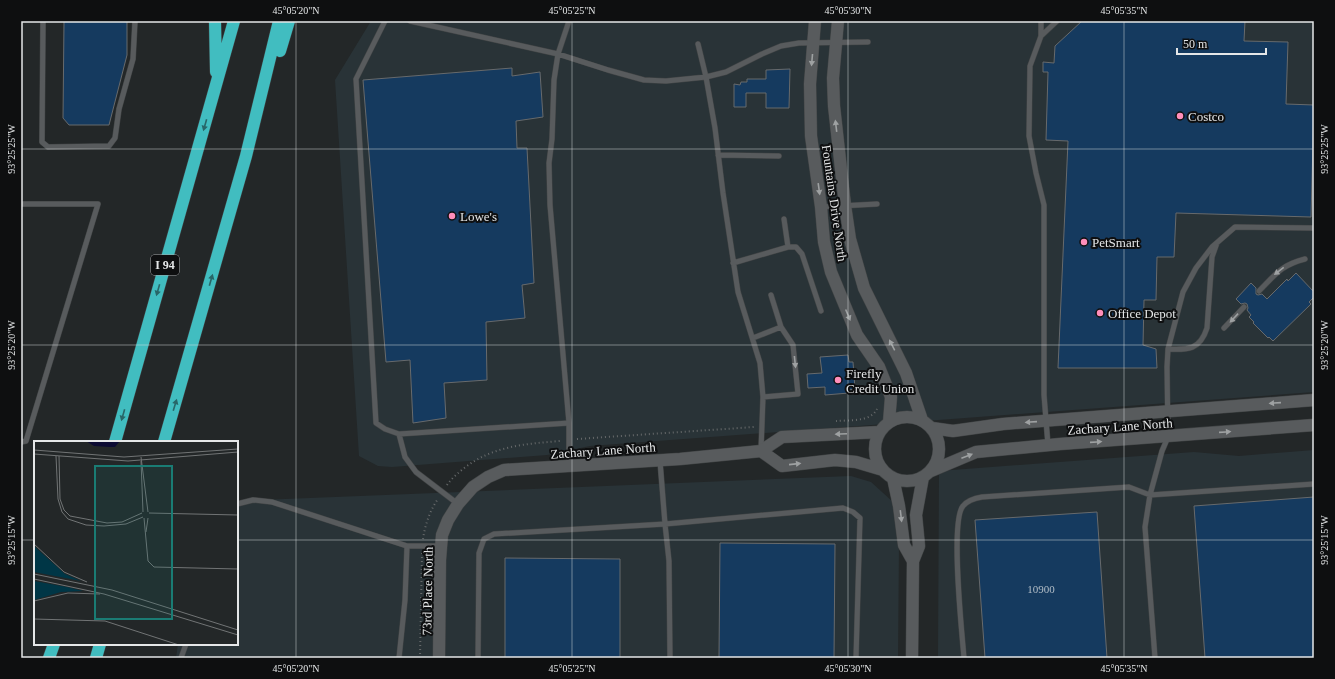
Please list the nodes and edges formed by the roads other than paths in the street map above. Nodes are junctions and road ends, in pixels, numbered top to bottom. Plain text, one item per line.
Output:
1 (43, 21) edge
2 (134, 21) edge
3 (215, 21) edge
4 (234, 21) edge
5 (279, 21) edge
6 (289, 21) edge
7 (385, 21) edge
8 (410, 21) edge
9 (569, 21) edge
10 (815, 21) edge
11 (838, 21) edge
12 (1041, 21) edge
13 (1057, 21) edge
14 (1041, 36) junction
15 (813, 42) junction
16 (836, 42) junction
17 (868, 42) dead end
18 (698, 44) dead end
19 (558, 54) junction
20 (706, 77) junction
21 (216, 87) junction
22 (718, 155) junction
23 (246, 156) junction
24 (779, 156) dead end
25 (21, 204) edge
26 (877, 204) dead end
27 (844, 205) junction
28 (821, 207) junction
29 (784, 219) dead end
30 (1314, 228) edge
31 (1218, 240) junction
32 (788, 247) junction
33 (1305, 260) dead end
34 (733, 263) junction
35 (1259, 291) dead end
36 (771, 294) dead end
37 (1244, 307) dead end
38 (821, 311) dead end
39 (781, 327) junction
40 (1224, 328) dead end
41 (752, 338) junction
42 (1168, 349) junction
43 (763, 397) junction
44 (1314, 400) edge
45 (1167, 411) junction
46 (922, 420) junction
47 (1047, 421) junction
48 (889, 422) junction
49 (569, 423) junction
50 (1314, 425) edge
51 (932, 428) junction
52 (880, 432) junction
53 (399, 434) junction
54 (1168, 437) junction
55 (115, 441) edge
56 (164, 441) edge
57 (21, 442) edge
58 (1048, 445) junction
59 (761, 451) junction
60 (660, 461) junction
61 (569, 467) junction
62 (883, 470) junction
63 (927, 474) junction
64 (893, 478) junction
65 (1314, 484) edge
66 (1150, 495) junction
67 (238, 504) edge
68 (458, 504) junction
69 (665, 524) junction
70 (406, 546) junction
71 (441, 546) junction
72 (913, 561) junction
73 (54, 645) edge
74 (100, 645) edge
75 (186, 645) edge
76 (49, 658) edge
77 (96, 658) edge
78 (181, 658) edge
79 (399, 658) edge
80 (439, 658) edge
81 (478, 658) edge
82 (670, 658) edge
83 (856, 658) edge
84 (912, 658) edge
85 (964, 658) edge
86 (1155, 658) edge

1 - 2 lane
3 - 21 highway
4 - 21 highway, I 94
5 - 23 highway
6 - 23 highway
7 - 53 lane
8 - 19 lane
9 - 19 lane
10 - 15 street, Fountains Drive North
11 - 16 street, Fountains Drive North
12 - 14 lane
13 - 14 lane
14 - 47 lane
15 - 16 lane
15 - 20 lane
15 -> 28 street, Fountains Drive North
16 - 17 lane
27 -> 16 street, Fountains Drive North
18 - 20 lane
19 - 20 lane
19 - 49 lane
20 - 22 lane
21 -> 55 highway, I 94
22 - 24 lane
22 - 34 lane
56 -> 23 highway
25 - 57 lane
26 - 27 lane
27 - 28 lane
46 -> 27 street, Fountains Drive North
28 -> 48 street, Fountains Drive North
29 - 32 lane
30 - 31 lane
31 - 42 lane
31 - 42 lane
32 - 34 lane
32 - 38 lane
33 -> 35 lane
34 - 41 lane
36 - 39 lane
37 -> 40 lane
39 - 41 lane
39 -> 43 lane
41 - 43 lane
42 - 45 lane
43 - 59 lane
44 -> 45 street, Zachary Lane North
45 - 47 street, Zachary Lane North
45 - 54 lane
46 - 48 street
46 - 51 street
47 -> 51 street, Zachary Lane North
47 - 58 lane
48 - 52 street
49 - 53 lane
49 - 61 lane
54 -> 50 street, Zachary Lane North
51 - 63 street
52 -> 59 street, Zachary Lane North
52 - 62 street
53 - 68 lane
58 -> 54 street, Zachary Lane North
54 - 66 lane
63 -> 58 street, Zachary Lane North
59 - 60 street, Zachary Lane North
59 -> 62 street
60 - 61 street, Zachary Lane North
60 - 69 lane
61 - 68 street, Zachary Lane North
62 - 64 street
63 - 64 street
63 - 72 street
64 -> 72 street
65 - 66 lane
66 - 85 lane
66 - 86 lane
67 - 70 lane
68 - 71 street, 73rd Place North
69 - 81 lane
69 - 82 lane
69 - 83 lane
70 - 71 lane
70 - 79 lane
71 - 80 street, 73rd Place North
72 - 84 street
73 - 76 highway
74 - 77 highway
75 - 78 lane

